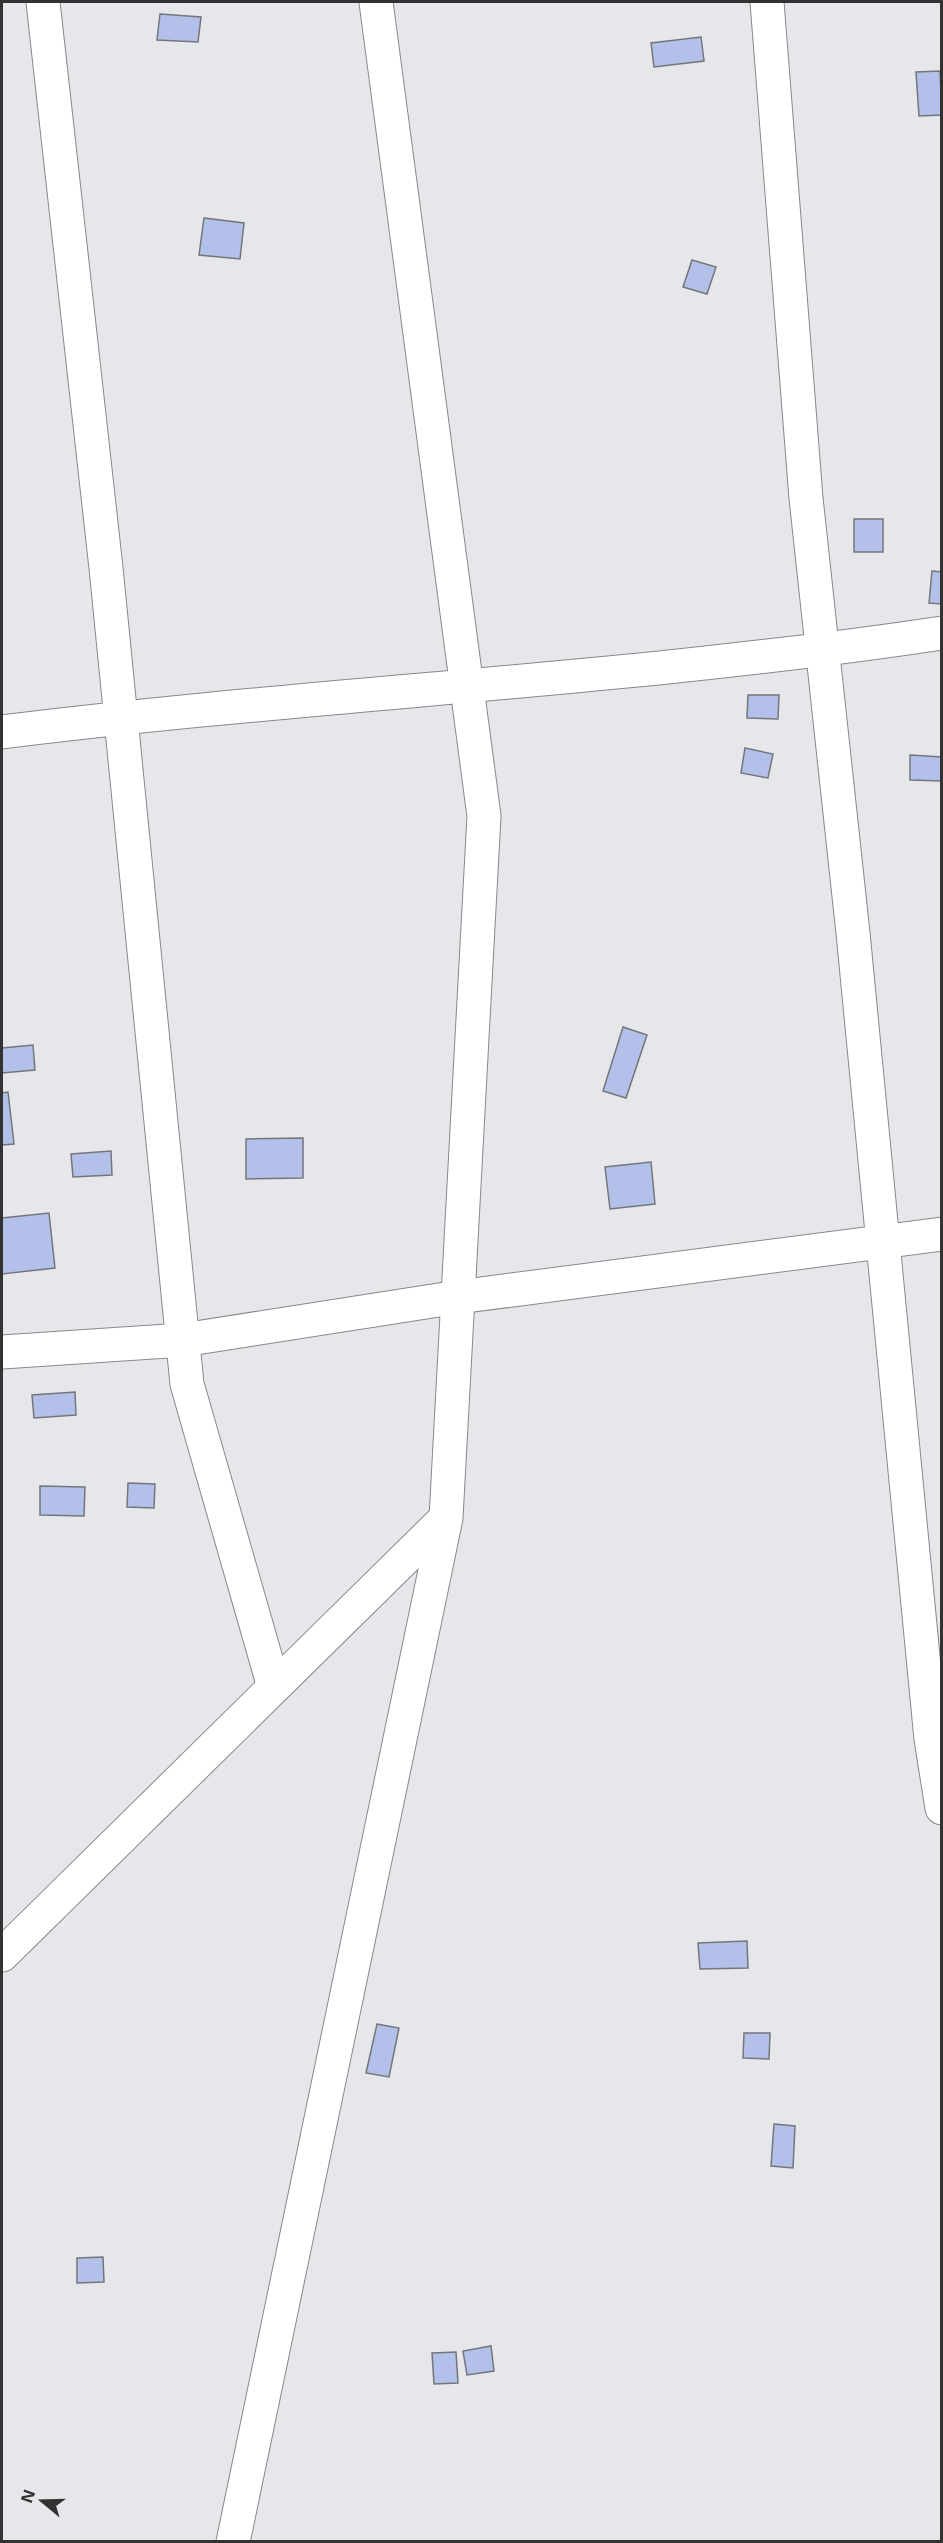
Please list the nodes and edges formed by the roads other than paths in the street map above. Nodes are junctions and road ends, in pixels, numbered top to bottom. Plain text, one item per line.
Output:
1 (43, 2) edge
2 (376, 2) edge
3 (767, 2) edge
4 (942, 633) edge
5 (823, 651) junction
6 (466, 686) junction
7 (121, 717) junction
8 (2, 732) edge
9 (942, 1234) edge
10 (883, 1241) junction
11 (458, 1297) junction
12 (183, 1340) junction
13 (2, 1353) edge
14 (446, 1518) junction
15 (274, 1687) junction
16 (942, 1808) edge
17 (2, 1955) edge
18 (233, 2541) edge

1 - 7 street
2 - 6 street
3 - 5 street
4 - 5 street
5 - 6 street
5 - 10 street
6 - 7 street
6 - 11 street
7 - 8 street
7 - 12 street
9 - 10 street
10 - 11 street
10 - 16 street
11 - 12 street
11 - 14 street
12 - 13 street
12 - 15 street
14 - 15 street
14 - 18 street
15 - 17 street

